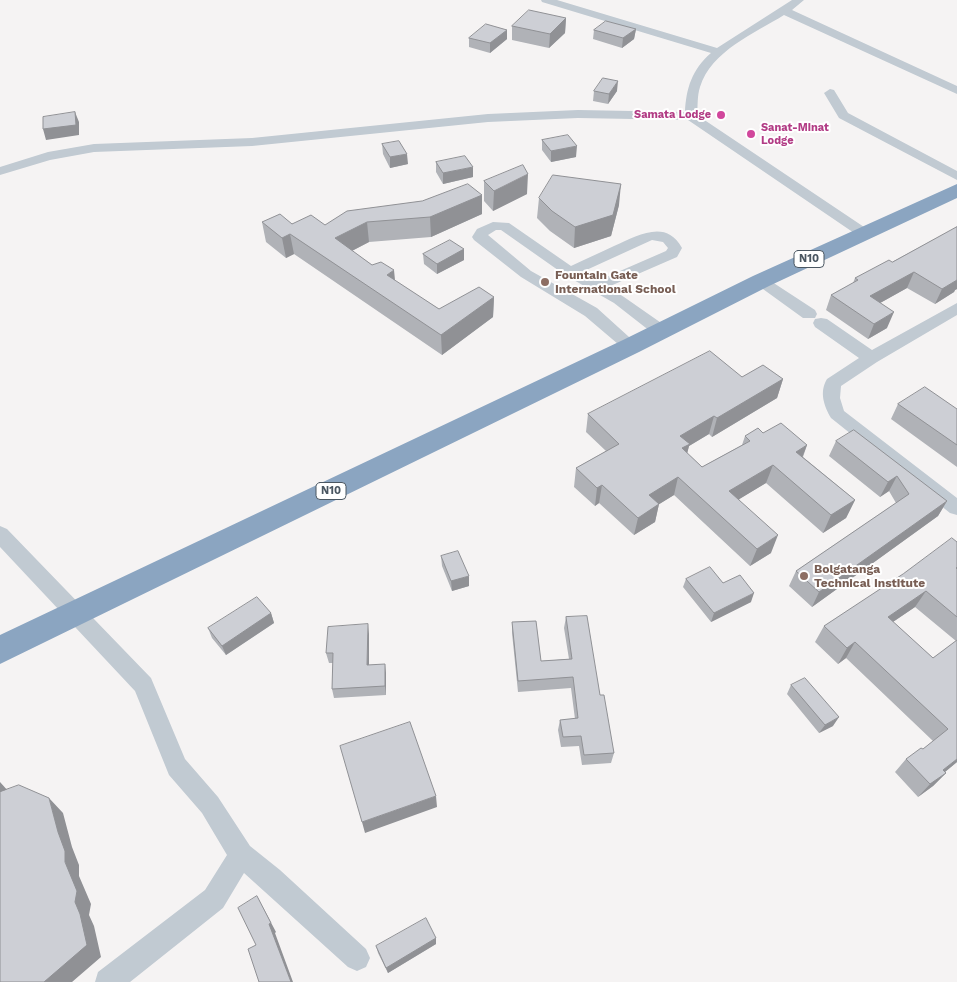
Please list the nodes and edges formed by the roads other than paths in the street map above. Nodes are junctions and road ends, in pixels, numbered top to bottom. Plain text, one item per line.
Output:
1 (799, 0) edge
2 (553, 1) edge
3 (785, 11) junction
4 (718, 52) junction
5 (957, 90) edge
6 (830, 93) dead end
7 (691, 116) junction
8 (0, 171) edge
9 (957, 176) edge
10 (957, 190) edge
11 (865, 234) junction
12 (570, 272) junction
13 (761, 281) junction
14 (596, 287) junction
15 (957, 308) edge
16 (661, 331) junction
17 (631, 346) junction
18 (871, 358) junction
19 (957, 508) edge
20 (0, 534) edge
21 (74, 614) junction
22 (0, 650) edge
23 (241, 855) junction
24 (357, 958) dead end
25 (108, 982) edge

1 - 3 street
2 - 4 street
3 - 4 street
3 - 5 street
4 - 7 street
6 - 9 street
7 - 8 street
7 - 11 street
10 - 11 highway, N10
11 - 13 highway, N10
12 - 14 street
12 - 14 street
12 - 17 street
13 - 16 highway, N10
13 - 18 street
14 - 16 street
15 - 18 street
16 - 17 highway, N10
17 - 21 highway, N10
18 - 19 street
20 - 21 street
21 - 22 highway, N10
21 - 23 street
23 - 24 street
23 - 25 street

